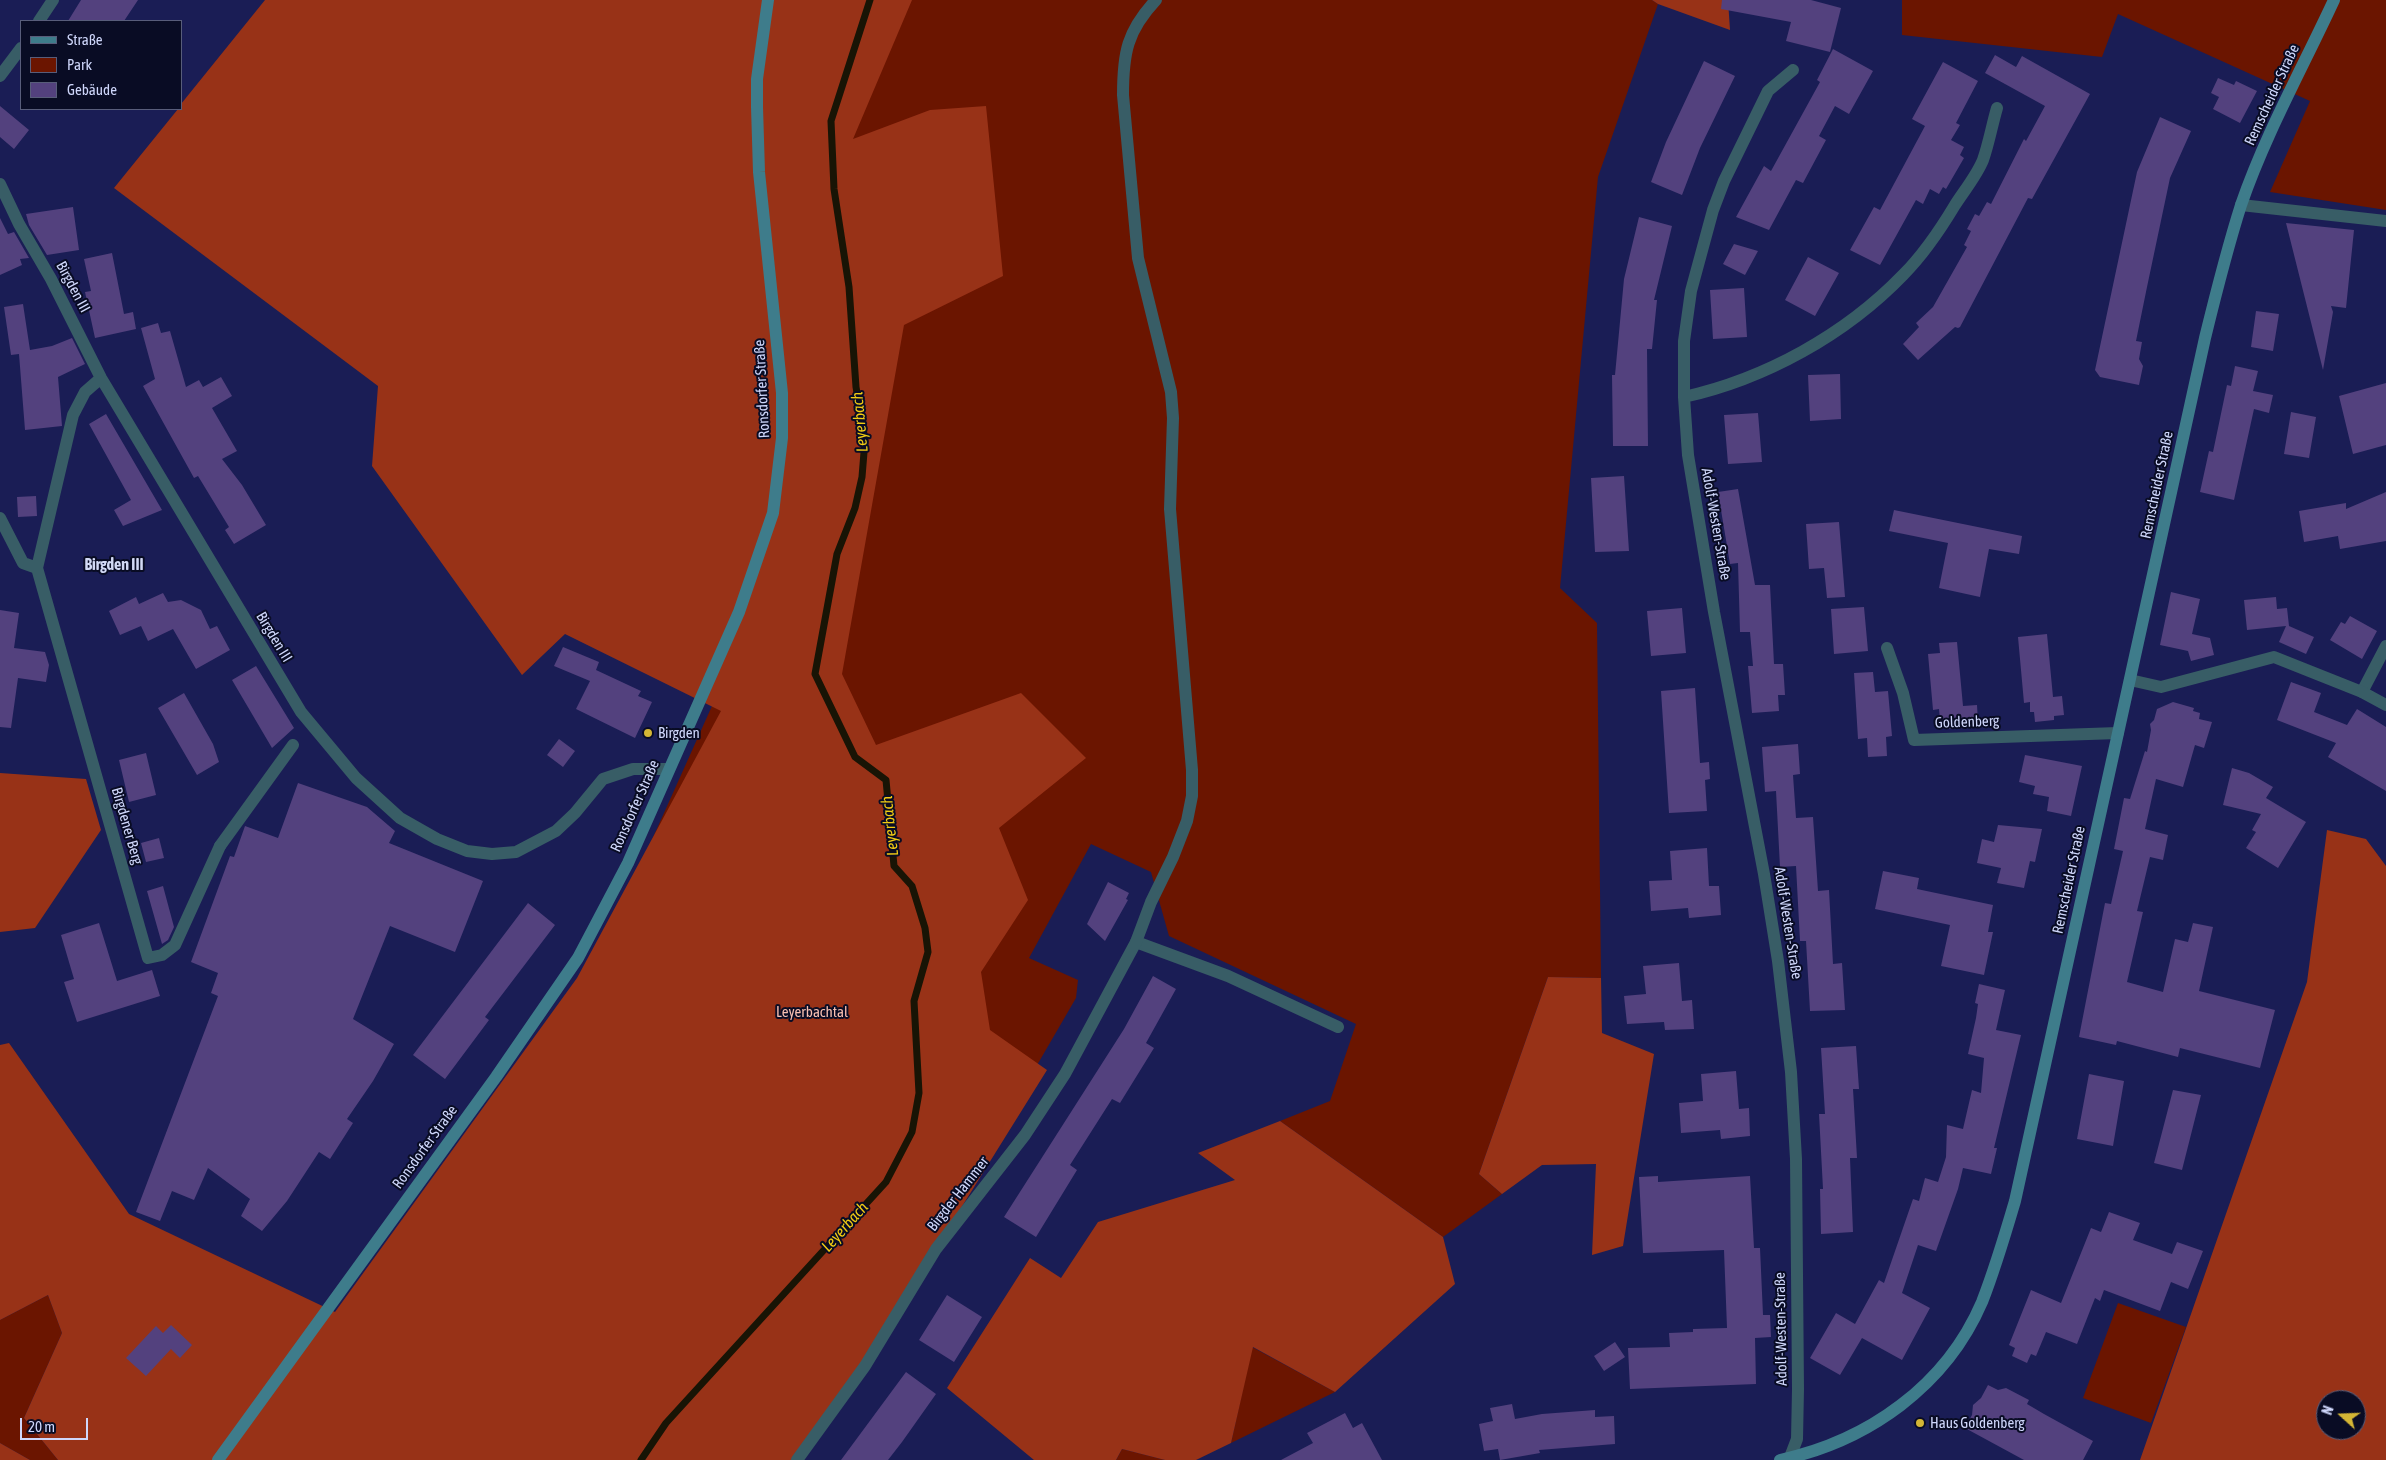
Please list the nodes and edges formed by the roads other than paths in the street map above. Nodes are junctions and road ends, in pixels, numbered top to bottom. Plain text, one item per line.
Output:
1 (53, 0) edge
2 (768, 0) edge
3 (1156, 0) edge
4 (2334, 0) edge
5 (40, 20) edge
6 (20, 49) edge
7 (1793, 70) dead end
8 (0, 76) edge
9 (1997, 108) dead end
10 (0, 184) edge
11 (2241, 204) junction
12 (2386, 221) edge
13 (101, 378) junction
14 (1684, 397) junction
15 (0, 518) edge
16 (37, 568) junction
17 (2386, 646) edge
18 (1887, 648) dead end
19 (2130, 680) junction
20 (2362, 692) junction
21 (2386, 705) edge
22 (2118, 733) junction
23 (293, 745) dead end
24 (669, 769) junction
25 (1136, 942) junction
26 (1338, 1027) dead end
27 (1786, 1459) edge
28 (218, 1460) edge
29 (797, 1460) edge

1 - 5 street
2 - 24 main road, Ronsdorfer Straße
3 - 25 street, Birgder Hammer
4 - 11 main road, Remscheider Straße
6 - 8 street
7 - 14 street, Adolf-Westen-Straße
9 - 14 street
10 - 13 street, Birgden III
11 - 12 street
11 - 19 main road, Remscheider Straße
13 - 16 street, Birgdener Berg
13 - 24 street, Birgden III
14 - 27 street, Adolf-Westen-Straße
15 - 16 street
16 - 23 street, Birgdener Berg
17 - 20 street
18 - 22 street, Goldenberg
19 - 20 street
19 - 22 main road, Remscheider Straße
20 - 21 street
22 - 27 main road, Remscheider Straße
24 - 28 main road, Ronsdorfer Straße
25 - 26 street
25 - 29 street, Birgder Hammer

